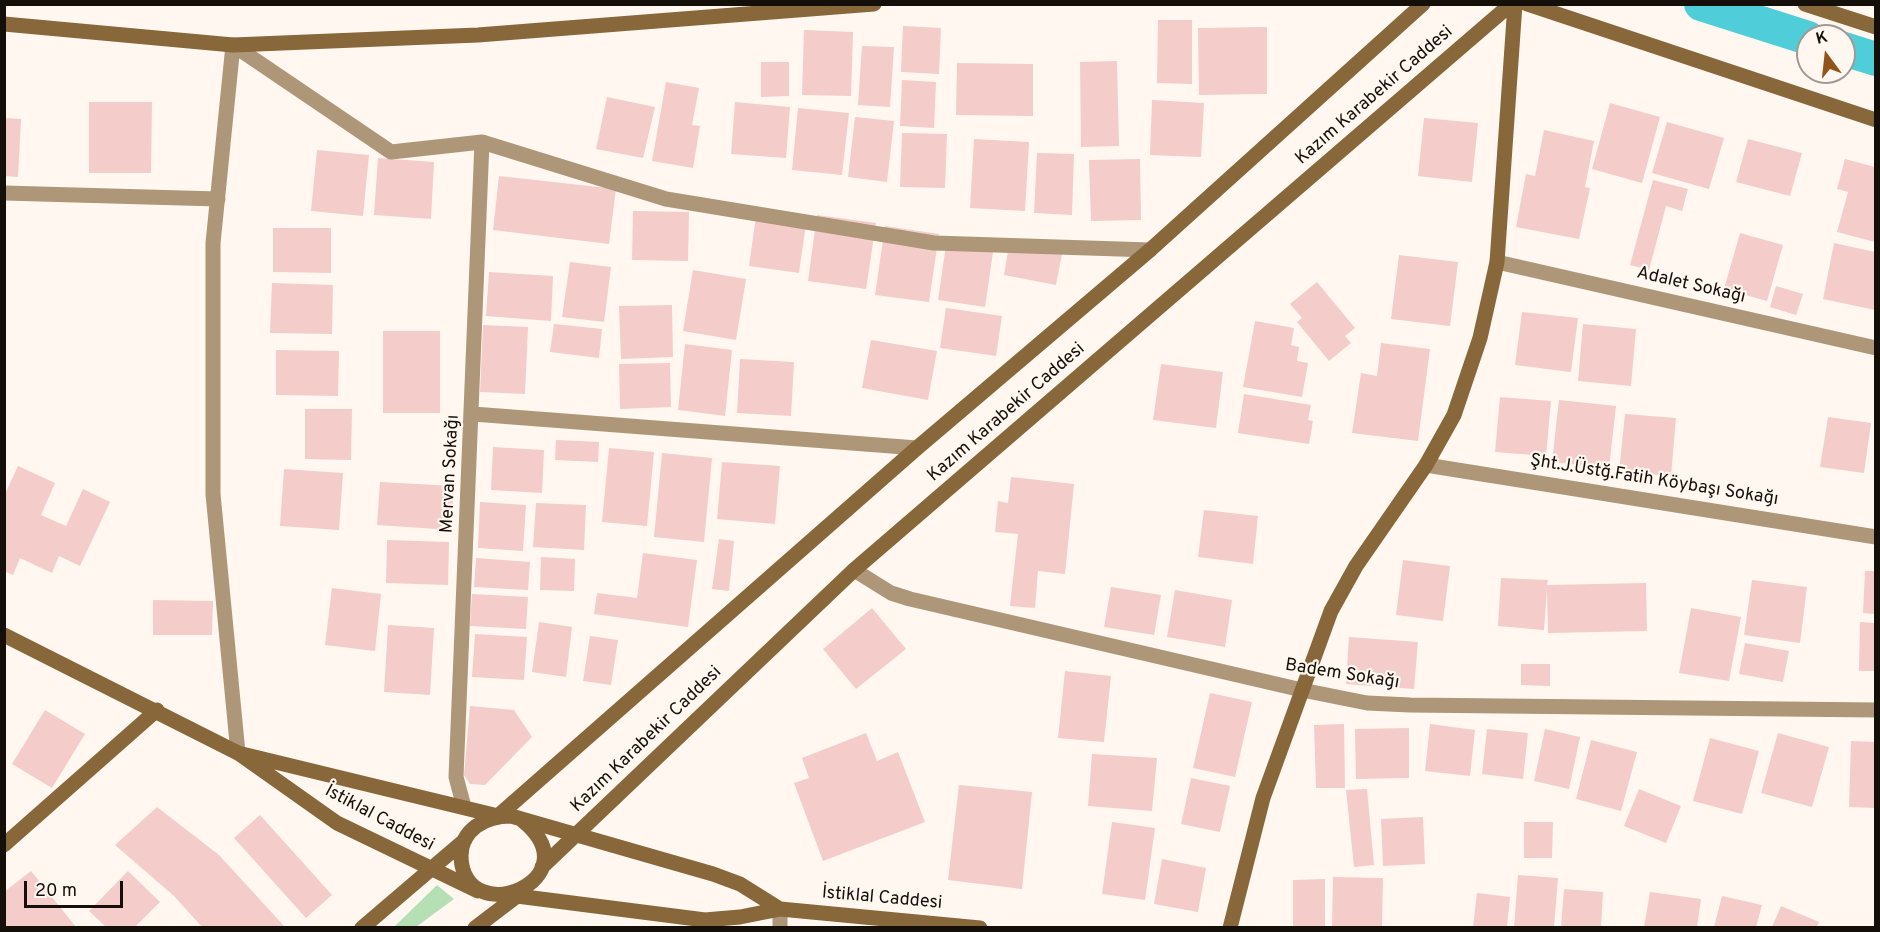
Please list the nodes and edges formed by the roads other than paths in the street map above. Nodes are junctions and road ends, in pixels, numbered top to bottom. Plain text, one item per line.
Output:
1 (874, 4) edge
2 (1423, 4) edge
3 (1513, 4) edge
4 (1527, 4) edge
5 (1804, 4) edge
6 (4, 24) edge
7 (1875, 27) edge
8 (233, 45) junction
9 (1875, 120) edge
10 (482, 142) junction
11 (4, 193) edge
12 (218, 199) junction
13 (1150, 250) junction
14 (1497, 262) junction
15 (1875, 348) edge
16 (473, 414) junction
17 (917, 448) junction
18 (1426, 465) junction
19 (1875, 537) edge
20 (854, 570) junction
21 (4, 635) edge
22 (1302, 690) junction
23 (157, 710) junction
24 (1875, 710) edge
25 (238, 753) junction
26 (464, 807) junction
27 (498, 816) junction
28 (523, 821) junction
29 (575, 836) junction
30 (465, 840) junction
31 (4, 845) edge
32 (543, 867) junction
33 (431, 868) junction
34 (478, 891) junction
35 (517, 896) junction
36 (780, 909) junction
37 (362, 927) edge
38 (475, 927) edge
39 (780, 927) edge
40 (980, 927) edge
41 (1230, 927) edge

1 - 8 street
2 - 13 street, Kazım Karabekir Caddesi
3 - 14 street
3 - 20 street, Kazım Karabekir Caddesi
4 - 9 street
5 - 7 street
6 - 8 street
8 - 10 street
8 - 12 street
10 - 13 street
10 - 16 street, Mervan Sokağı
11 - 12 street
12 - 25 street
13 - 17 street, Kazım Karabekir Caddesi
14 - 15 street, Adalet Sokağı
14 - 18 street
16 - 17 street
16 - 26 street, Mervan Sokağı
17 - 27 street, Kazım Karabekir Caddesi
18 - 19 street, Şht.J.Üstğ.Fatih Köybaşı Sokağı
18 - 22 street
20 - 22 street, Badem Sokağı
20 - 29 street, Kazım Karabekir Caddesi
21 - 23 street, İstiklal Caddesi
22 - 24 street, Badem Sokağı
22 - 41 street
23 - 25 street, İstiklal Caddesi
23 - 31 street
25 - 26 street, İstiklal Caddesi
25 - 33 street, İstiklal Caddesi
26 - 27 street, İstiklal Caddesi
27 - 28 street
27 - 30 street
28 - 29 street, İstiklal Caddesi
28 - 32 street
29 - 32 street, Kazım Karabekir Caddesi
29 - 36 street, İstiklal Caddesi
30 - 33 street
30 - 34 street
32 - 35 street
33 - 34 street, İstiklal Caddesi
33 - 37 street
34 - 35 street
35 - 36 street, İstiklal Caddesi
35 - 38 street
36 - 39 street
36 - 40 street, İstiklal Caddesi

